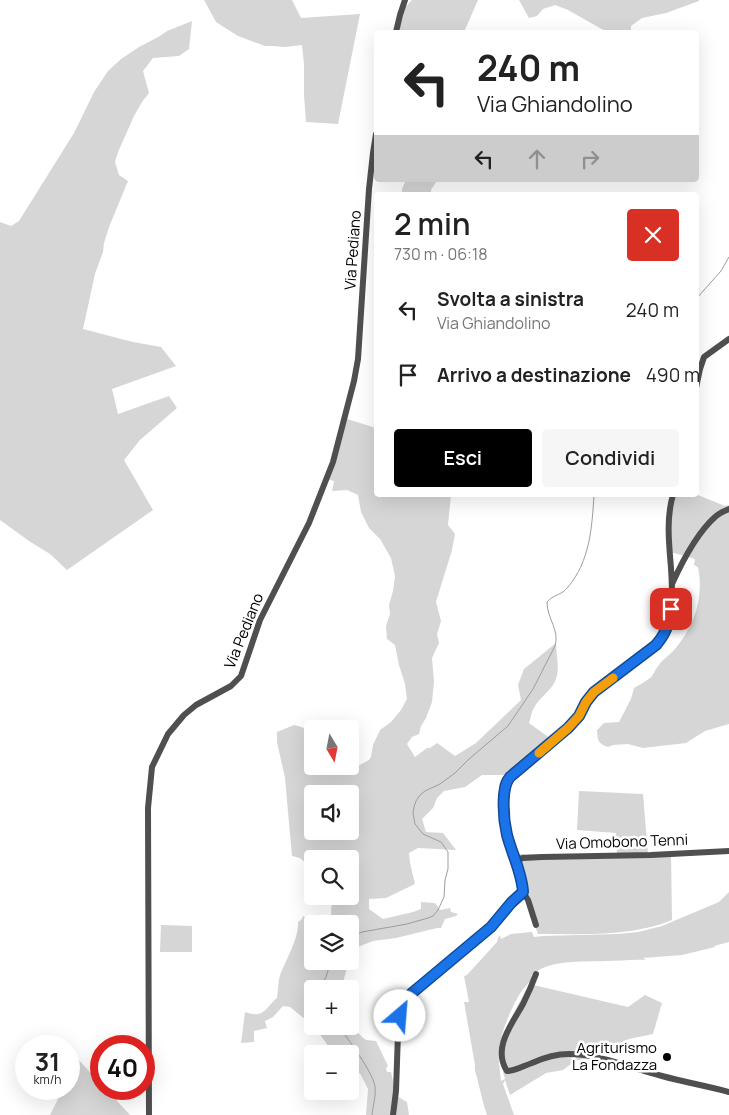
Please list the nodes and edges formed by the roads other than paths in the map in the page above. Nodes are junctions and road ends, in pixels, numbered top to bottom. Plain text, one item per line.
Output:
1 (405, 0) edge
2 (396, 30) edge
3 (374, 147) edge
4 (729, 339) edge
5 (699, 376) edge
6 (672, 497) edge
7 (729, 509) edge
8 (672, 585) junction
9 (729, 851) edge
10 (516, 860) junction
11 (523, 892) junction
12 (536, 925) dead end
13 (536, 974) dead end
14 (729, 1092) edge
15 (149, 1115) edge
16 (393, 1115) edge

1 - 2 street
3 - 15 street, Via Pediano
4 - 5 street
6 - 8 street
7 - 8 street
8 - 10 street
9 - 10 street, Via Omobono Tenni
10 - 11 street
11 - 12 street
11 - 16 street
13 - 14 street

